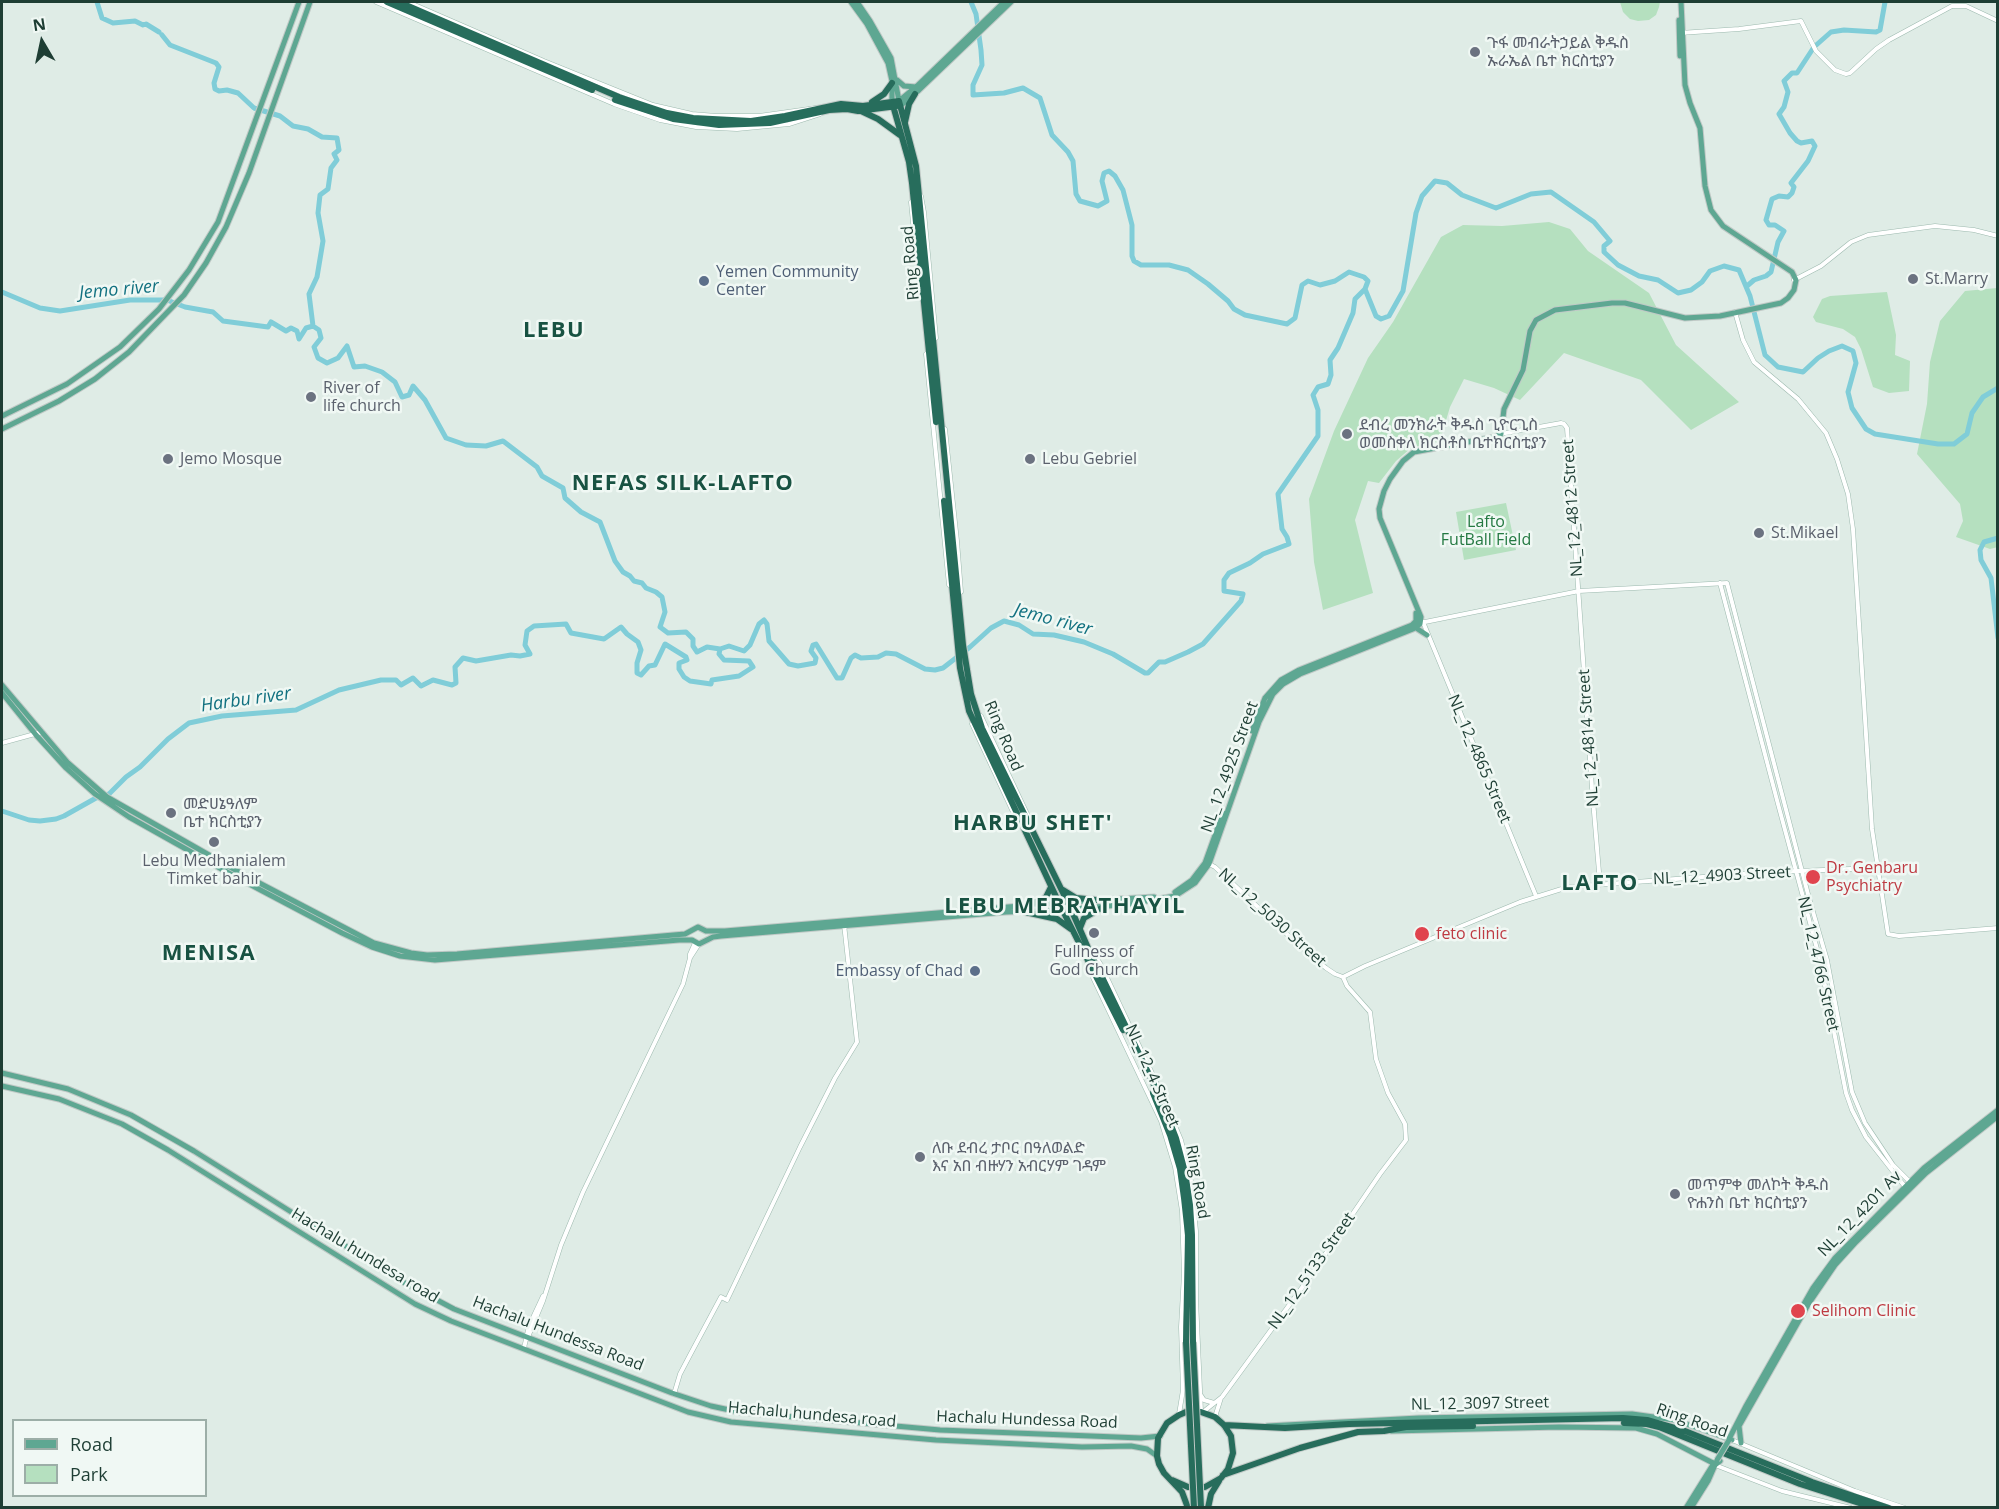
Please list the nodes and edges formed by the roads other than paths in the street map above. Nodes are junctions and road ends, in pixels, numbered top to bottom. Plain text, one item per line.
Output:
1 (299, 2) edge
2 (310, 2) edge
3 (376, 2) edge
4 (387, 2) edge
5 (399, 2) edge
6 (408, 2) edge
7 (851, 2) edge
8 (857, 2) edge
9 (1004, 2) edge
10 (1011, 2) edge
11 (1679, 2) edge
12 (1998, 21) edge
13 (987, 22) junction
14 (1681, 32) junction
15 (966, 42) junction
16 (894, 81) junction
17 (917, 86) junction
18 (915, 94) junction
19 (893, 104) junction
20 (857, 108) junction
21 (820, 110) junction
22 (905, 125) junction
23 (901, 135) junction
24 (915, 188) junction
25 (1998, 236) edge
26 (1795, 280) junction
27 (1735, 313) junction
28 (120, 347) junction
29 (127, 355) junction
30 (2, 416) edge
31 (2, 429) edge
32 (1499, 434) junction
33 (1408, 455) junction
34 (1720, 583) junction
35 (1579, 591) junction
36 (1422, 623) junction
37 (1415, 626) junction
38 (1427, 635) junction
39 (2, 685) edge
40 (2, 693) edge
41 (39, 734) junction
42 (2, 743) edge
43 (99, 795) junction
44 (1207, 863) junction
45 (1876, 868) junction
46 (1802, 871) junction
47 (1796, 872) junction
48 (1054, 884) junction
49 (1600, 884) junction
50 (1536, 896) junction
51 (1096, 900) junction
52 (1067, 902) junction
53 (1059, 903) junction
54 (1105, 906) junction
55 (1024, 909) junction
56 (1071, 909) junction
57 (1063, 910) junction
58 (844, 923) junction
59 (1998, 928) edge
60 (706, 931) junction
61 (1077, 931) junction
62 (692, 932) junction
63 (706, 940) junction
64 (695, 942) junction
65 (1085, 949) junction
66 (457, 957) junction
67 (1344, 976) junction
68 (2, 1073) edge
69 (2, 1086) edge
70 (1998, 1110) edge
71 (1998, 1116) edge
72 (1404, 1145) joint
73 (1912, 1184) junction
74 (1907, 1189) junction
75 (321, 1231) junction
76 (312, 1240) junction
77 (403, 1282) junction
78 (1189, 1290) junction
79 (397, 1292) junction
80 (1182, 1318) junction
81 (1197, 1318) junction
82 (528, 1337) junction
83 (1190, 1342) junction
84 (524, 1348) junction
85 (1200, 1393) junction
86 (674, 1394) junction
87 (1222, 1397) junction
88 (1214, 1403) junction
89 (1202, 1412) junction
90 (1179, 1415) junction
91 (782, 1416) junction
92 (1215, 1417) junction
93 (1224, 1425) junction
94 (1737, 1425) junction
95 (1264, 1426) junction
96 (779, 1427) junction
97 (940, 1430) junction
98 (1383, 1431) junction
99 (1720, 1434) junction
100 (1160, 1436) junction
101 (936, 1440) junction
102 (1731, 1440) junction
103 (1740, 1443) junction
104 (1157, 1456) junction
105 (1703, 1458) junction
106 (1716, 1462) junction
107 (1707, 1474) junction
108 (1222, 1477) junction
109 (1172, 1480) junction
110 (1188, 1508) edge
111 (1194, 1508) edge
112 (1200, 1508) edge
113 (1208, 1508) edge
114 (1686, 1508) edge
115 (1691, 1508) edge
116 (1851, 1508) edge
117 (1875, 1508) edge
118 (1889, 1508) edge
119 (1905, 1508) edge

1 - 28 main road
2 - 29 main road
3 - 21 street
4 - 21 highway
5 - 21 highway
6 - 21 street
7 - 16 main road
8 - 16 main road
9 - 13 main road
10 - 13 main road
11 - 14 main road
12 - 14 street
13 - 15 main road
14 - 26 main road
15 - 17 main road
15 - 18 main road
16 - 17 main road
16 - 19 main road
16 - 20 highway
17 - 19 main road
18 - 19 main road
18 - 22 highway
19 - 20 highway
19 - 22 highway, Ring Road
19 - 23 highway, Ring Road
20 - 21 highway
20 - 23 highway
22 - 24 highway, Ring Road
23 - 24 highway, Ring Road
24 - 48 highway, Ring Road
25 - 26 street
26 - 27 main road
27 - 32 main road
27 - 45 street
28 - 29 main road
28 - 30 main road
29 - 31 main road
32 - 33 main road
32 - 35 street, NL_12_4812 Street
33 - 36 main road
33 - 37 main road
34 - 35 street
34 - 46 street, NL_12_4766 Street
34 - 47 street, NL_12_4766 Street
35 - 36 street
35 - 49 street, NL_12_4814 Street
36 - 37 main road
36 - 38 street, NL_12_4865 Street
37 - 38 main road
37 - 44 main road, NL_12_4925 Street
38 - 50 street, NL_12_4865 Street
39 - 41 main road
40 - 41 main road
41 - 42 street
41 - 43 main road
43 - 66 main road
43 - 66 main road
44 - 51 main road, NL_12_4925 Street
44 - 54 main road, NL_12_4925 Street
44 - 67 street, NL_12_5030 Street
45 - 46 street, NL_12_4903 Street
45 - 59 street
46 - 47 street, NL_12_4903 Street
46 - 73 street, NL_12_4766 Street
47 - 49 street, NL_12_4903 Street
47 - 74 street, NL_12_4766 Street
48 - 51 highway
48 - 52 highway, Ring Road
48 - 53 highway, Ring Road
48 - 55 highway
49 - 50 street, NL_12_4903 Street
50 - 67 street, NL_12_4903 Street
51 - 52 main road, NL_12_4925 Street
52 - 53 main road, NL_12_4925 Street
52 - 56 highway, Ring Road
53 - 55 main road, NL_12_4925 Street
53 - 57 highway, Ring Road
54 - 56 main road, NL_12_4925 Street
54 - 61 highway
55 - 57 main road, NL_12_4925 Street
55 - 58 main road
55 - 61 highway
56 - 57 main road, NL_12_4925 Street
56 - 61 highway, Ring Road
57 - 61 highway, Ring Road
58 - 60 main road
58 - 63 main road
58 - 86 street
60 - 62 main road
60 - 63 main road
61 - 65 highway, Ring Road
62 - 64 main road
62 - 66 main road
63 - 64 main road
64 - 66 main road
64 - 82 street
65 - 78 highway, Ring Road
65 - 80 street
65 - 81 street, NL_12_4 Street
67 - 72 street, NL_12_5030 Street
68 - 75 main road, Hachalu Hundessa Road
69 - 76 main road, Hachalu hundesa road
70 - 73 main road, NL_12_4201 Av
71 - 73 main road, NL_12_4201 Av
72 - 87 street, NL_12_5133 Street
73 - 74 main road, NL_12_4201 Av
74 - 94 main road, NL_12_4201 Av
75 - 76 main road
75 - 77 main road, Hachalu Hundessa Road
76 - 79 main road, Hachalu hundesa road
77 - 79 main road
77 - 82 main road, Hachalu Hundessa Road
78 - 80 highway
78 - 81 highway
78 - 83 highway, Ring Road
79 - 84 main road, Hachalu hundesa road
80 - 90 street
81 - 85 street, NL_12_4 Street
82 - 84 street
82 - 86 main road, Hachalu Hundessa Road
83 - 111 highway, bridge
83 - 112 highway, bridge
84 - 96 main road, Hachalu hundesa road
85 - 88 street
85 - 89 street, NL_12_4 Street
86 - 91 main road, Hachalu Hundessa Road
87 - 88 street
87 - 92 street
88 - 89 street
89 - 90 highway
89 - 92 highway
90 - 100 highway
91 - 96 main road
91 - 97 main road, Hachalu Hundessa Road
92 - 93 highway
93 - 95 highway, Ring Road
93 - 108 highway
94 - 99 main road
94 - 102 main road, NL_12_4201 Av
94 - 103 main road
95 - 99 main road, NL_12_3097 Street
95 - 118 highway, Ring Road
96 - 101 main road, Hachalu hundesa road
97 - 100 main road, Hachalu Hundessa Road
97 - 101 main road
98 - 105 main road
98 - 108 highway, Ring Road
98 - 117 highway, Ring Road
99 - 102 main road, NL_12_3097 Street
100 - 104 highway
101 - 104 main road, Hachalu hundesa road
102 - 103 street
102 - 106 main road, NL_12_4201 Av, bridge
103 - 119 street
104 - 109 highway
105 - 106 main road
105 - 107 main road
106 - 107 main road
106 - 115 main road
106 - 116 street
107 - 114 main road
108 - 109 highway
108 - 113 highway
109 - 110 highway

